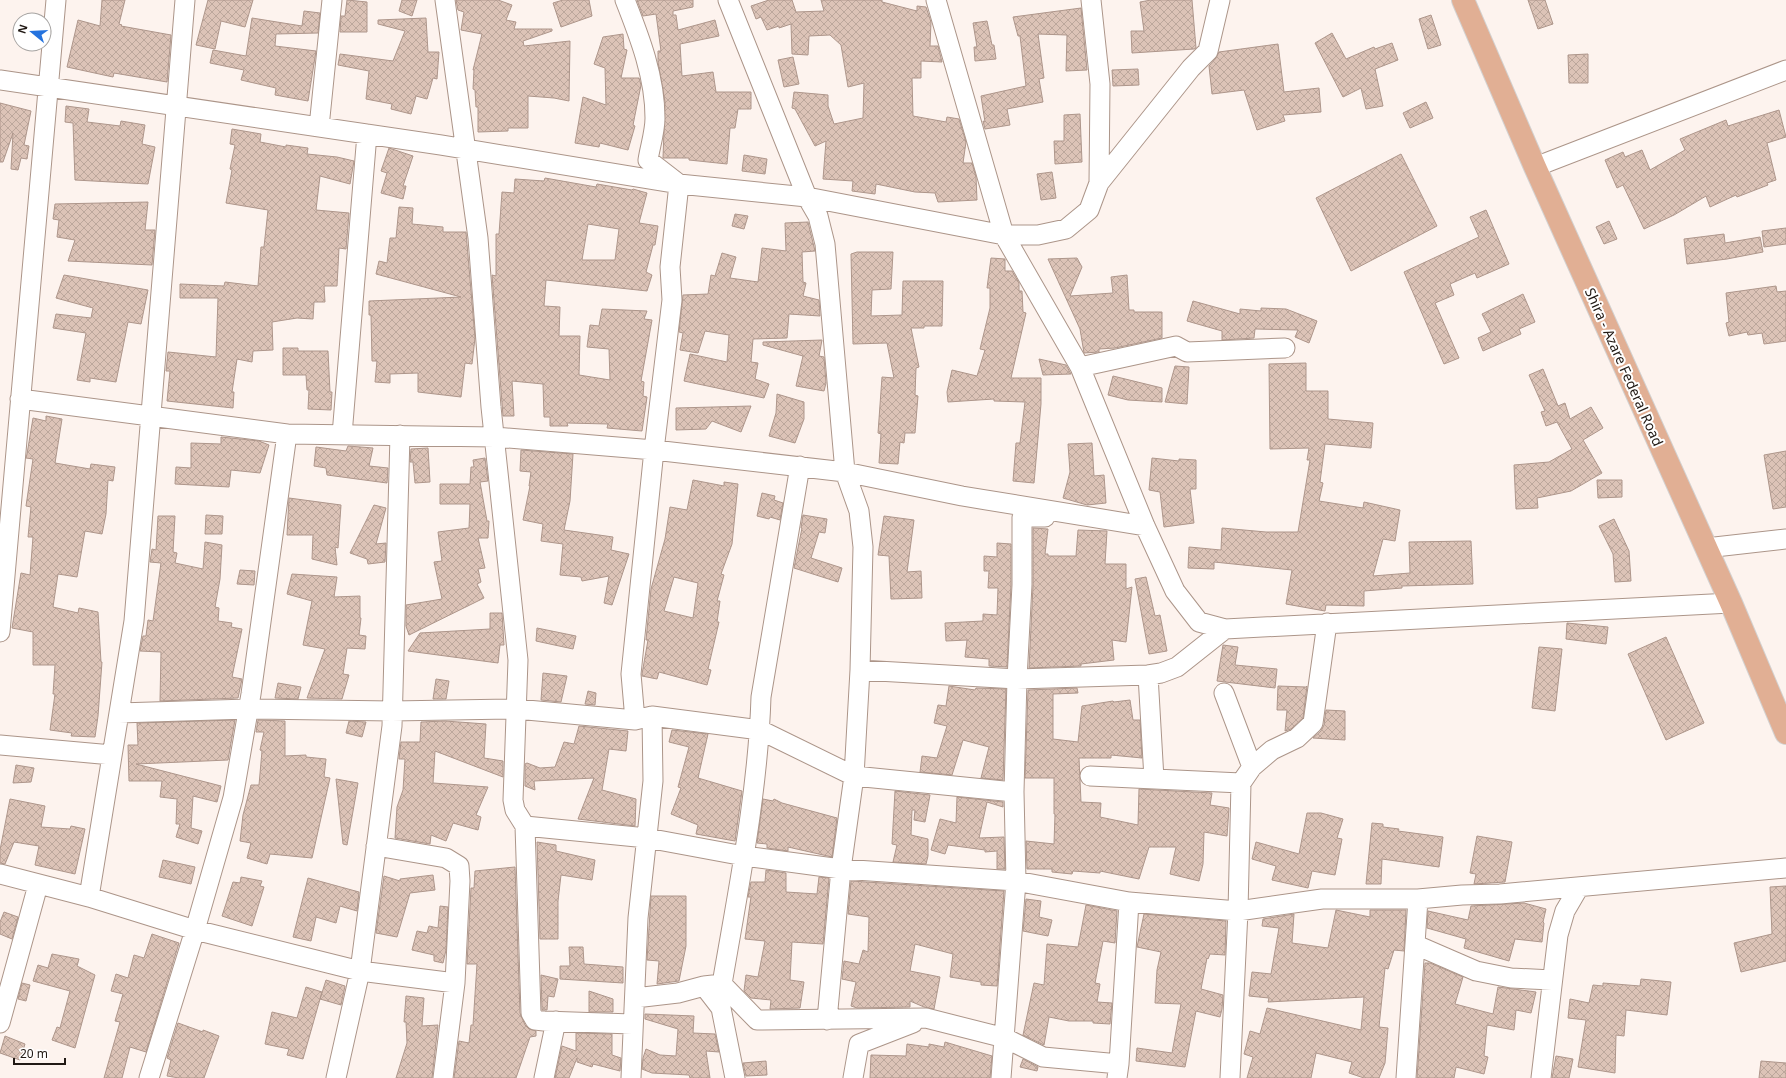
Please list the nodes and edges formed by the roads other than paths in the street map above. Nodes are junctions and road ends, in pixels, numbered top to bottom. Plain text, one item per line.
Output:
1 (56, 0) edge
2 (185, 0) edge
3 (332, 0) edge
4 (445, 0) edge
5 (625, 0) edge
6 (728, 0) edge
7 (936, 0) edge
8 (1091, 0) edge
9 (1220, 0) edge
10 (1463, 0) edge
11 (1786, 70) edge
12 (0, 80) edge
13 (48, 88) junction
14 (176, 106) junction
15 (319, 128) junction
16 (367, 134) junction
17 (467, 150) junction
18 (1535, 167) junction
19 (1099, 183) junction
20 (679, 184) junction
21 (807, 197) junction
22 (1004, 235) junction
23 (1285, 348) dead end
24 (1080, 368) junction
25 (20, 399) junction
26 (151, 415) junction
27 (287, 434) junction
28 (342, 435) junction
29 (400, 435) junction
30 (495, 436) junction
31 (654, 450) junction
32 (800, 466) junction
33 (845, 472) junction
34 (1083, 516) junction
35 (1145, 526) junction
36 (1786, 539) edge
37 (1706, 548) junction
38 (1731, 603) junction
39 (1199, 622) junction
40 (1327, 623) junction
41 (1225, 629) junction
42 (0, 632) edge
43 (1200, 649) junction
44 (860, 670) junction
45 (1148, 674) junction
46 (1016, 679) junction
47 (1224, 694) dead end
48 (248, 709) junction
49 (516, 709) junction
50 (392, 711) junction
51 (119, 712) junction
52 (644, 718) junction
53 (760, 730) junction
54 (1786, 732) edge
55 (0, 745) edge
56 (112, 755) junction
57 (1252, 767) junction
58 (854, 776) junction
59 (1090, 776) dead end
60 (1154, 779) junction
61 (1241, 783) junction
62 (1014, 792) junction
63 (525, 826) junction
64 (647, 838) junction
65 (376, 846) junction
66 (744, 856) junction
67 (1786, 868) edge
68 (840, 869) junction
69 (0, 874) edge
70 (1016, 881) junction
71 (38, 884) junction
72 (1579, 886) junction
73 (89, 897) junction
74 (1418, 899) junction
75 (1129, 902) junction
76 (1238, 911) junction
77 (195, 930) junction
78 (1416, 945) junction
79 (360, 971) junction
80 (1552, 980) junction
81 (455, 983) junction
82 (722, 984) junction
83 (704, 986) junction
84 (635, 998) junction
85 (926, 1018) junction
86 (827, 1020) junction
87 (556, 1021) junction
88 (0, 1023) edge
89 (632, 1024) junction
90 (1005, 1038) junction
91 (1118, 1071) edge
92 (149, 1078) edge
93 (336, 1078) edge
94 (443, 1078) edge
95 (544, 1078) edge
96 (631, 1078) edge
97 (735, 1078) edge
98 (853, 1078) edge
99 (1001, 1078) edge
100 (1230, 1078) edge
101 (1406, 1078) edge
102 (1541, 1078) edge

1 - 13 street
2 - 14 street
3 - 15 street
4 - 17 street
5 - 20 street
6 - 21 street
7 - 22 street
8 - 19 street
9 - 19 street
10 - 18 main road, Shira - Azare Federal Road
11 - 18 street
12 - 13 street
13 - 14 street
13 - 25 street
14 - 15 street
14 - 26 street
15 - 16 street
16 - 17 street
16 - 28 street
17 - 20 street
17 - 30 street
18 - 37 main road, Shira - Azare Federal Road
19 - 22 street
20 - 21 street
20 - 31 street
21 - 22 street
21 - 33 street
22 - 24 street
23 - 24 street
24 - 35 street
25 - 26 street
25 - 42 street
26 - 27 street
26 - 51 street
27 - 28 street
27 - 48 street
28 - 29 street
29 - 30 street
29 - 50 street
30 - 31 street
30 - 49 street
31 - 32 street
31 - 52 street
32 - 33 street
32 - 53 street
33 - 34 street
33 - 44 street
34 - 35 street
34 - 46 street
35 - 39 street
36 - 37 street
37 - 38 main road, Shira - Azare Federal Road
38 - 40 street
38 - 54 main road, Shira - Azare Federal Road
39 - 41 street
39 - 43 street
40 - 41 street
40 - 57 street
41 - 43 street
43 - 45 street
44 - 46 street
44 - 58 street
45 - 46 street
45 - 60 street
46 - 62 street
47 - 57 street
48 - 50 street
48 - 51 street
48 - 77 street
49 - 50 street
49 - 52 street
49 - 63 street
50 - 65 street
51 - 56 street
52 - 53 street
52 - 64 street
53 - 58 street
53 - 66 street
55 - 56 street
56 - 73 street
57 - 61 street
58 - 62 street
58 - 68 street
59 - 60 street
60 - 61 street
61 - 76 street
62 - 70 street
63 - 64 street
63 - 87 street
64 - 66 street
64 - 84 street
65 - 79 street
65 - 81 street
66 - 68 street
66 - 82 street
67 - 72 street
68 - 70 street
68 - 86 street
69 - 71 street
70 - 75 street
70 - 90 street
71 - 73 street
71 - 88 street
72 - 74 street
72 - 80 street
73 - 77 street
74 - 76 street
74 - 78 street
75 - 76 street
75 - 91 street
76 - 100 street
77 - 79 street
77 - 92 street
78 - 80 street
78 - 101 street
79 - 81 street
79 - 93 street
80 - 102 street
81 - 94 street
82 - 83 street
82 - 86 street
83 - 84 street
83 - 97 street
84 - 89 street
85 - 86 street
85 - 90 street
85 - 98 street
87 - 89 street
87 - 95 street
89 - 96 street
90 - 91 street
90 - 99 street

